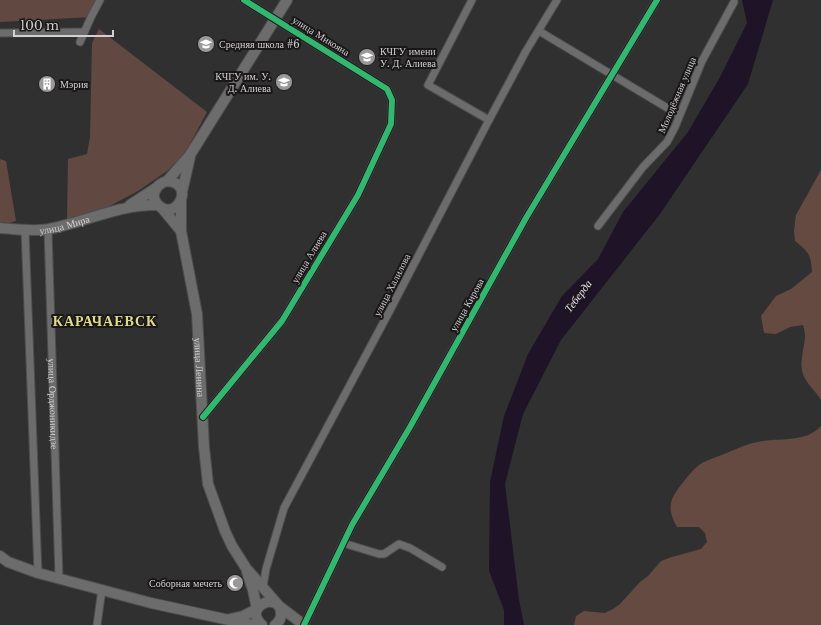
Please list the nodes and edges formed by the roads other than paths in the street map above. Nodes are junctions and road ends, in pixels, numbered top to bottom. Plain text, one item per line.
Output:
1 (100, 0) edge
2 (244, 0) edge
3 (287, 0) edge
4 (472, 0) edge
5 (557, 0) edge
6 (657, 0) edge
7 (734, 2) dead end
8 (274, 19) junction
9 (539, 31) junction
10 (84, 32) junction
11 (0, 34) edge
12 (80, 42) dead end
13 (611, 75) junction
14 (387, 89) joint
15 (679, 115) junction
16 (489, 120) junction
17 (190, 155) junction
18 (167, 181) junction
19 (156, 188) junction
20 (181, 197) junction
21 (126, 207) junction
22 (160, 207) junction
23 (598, 226) dead end
24 (0, 228) edge
25 (25, 230) junction
26 (48, 230) junction
27 (180, 231) junction
28 (203, 417) junction
29 (343, 543) junction
30 (0, 556) edge
31 (442, 567) dead end
32 (246, 568) junction
33 (38, 573) junction
34 (59, 578) junction
35 (264, 587) junction
36 (102, 589) junction
37 (279, 606) junction
38 (257, 608) junction
39 (225, 620) junction
40 (97, 625) edge
41 (252, 625) edge
42 (262, 625) edge
43 (275, 625) edge
44 (304, 625) edge

1 - 10 street
2 - 8 street, улица Микояна
3 - 8 main road, улица Ленина
4 - 16 street
5 - 9 street, улица Халилова
6 - 13 street, улица Кирова
7 - 15 street, Молодёжная улица
8 - 14 street, улица Микояна
8 - 17 main road, улица Ленина
9 - 13 street
9 - 16 street, улица Халилова
10 - 11 street
10 - 12 street
13 - 15 street
13 - 29 street, улица Кирова
14 - 28 street, улица Алиева
15 - 23 street, Молодёжная улица
16 - 35 street, улица Халилова
17 - 18 main road, улица Ленина
17 - 20 main road, улица Ленина
18 - 19 main road
18 - 20 main road
19 - 21 main road, улица Мира
19 - 22 main road
20 - 22 main road
20 - 27 main road, улица Ленина
21 - 22 main road, улица Мира
21 - 26 main road, улица Мира
22 - 27 main road, улица Ленина
24 - 25 main road, улица Мира
25 - 26 main road, улица Мира
25 - 33 street
26 - 34 street, улица Орджоникидзе
27 - 28 main road, улица Ленина
28 - 32 main road, улица Ленина
29 - 31 street
29 - 44 street, улица Кирова
30 - 33 main road
32 - 35 main road, улица Ленина
32 - 38 main road, улица Ленина
33 - 34 main road
34 - 36 main road
35 - 37 main road, улица Ленина
36 - 39 main road
36 - 40 street
37 - 38 main road
37 - 43 main road
37 - 44 main road, улица Ленина
38 - 39 main road
38 - 42 main road, улица Ленина
39 - 41 main road

